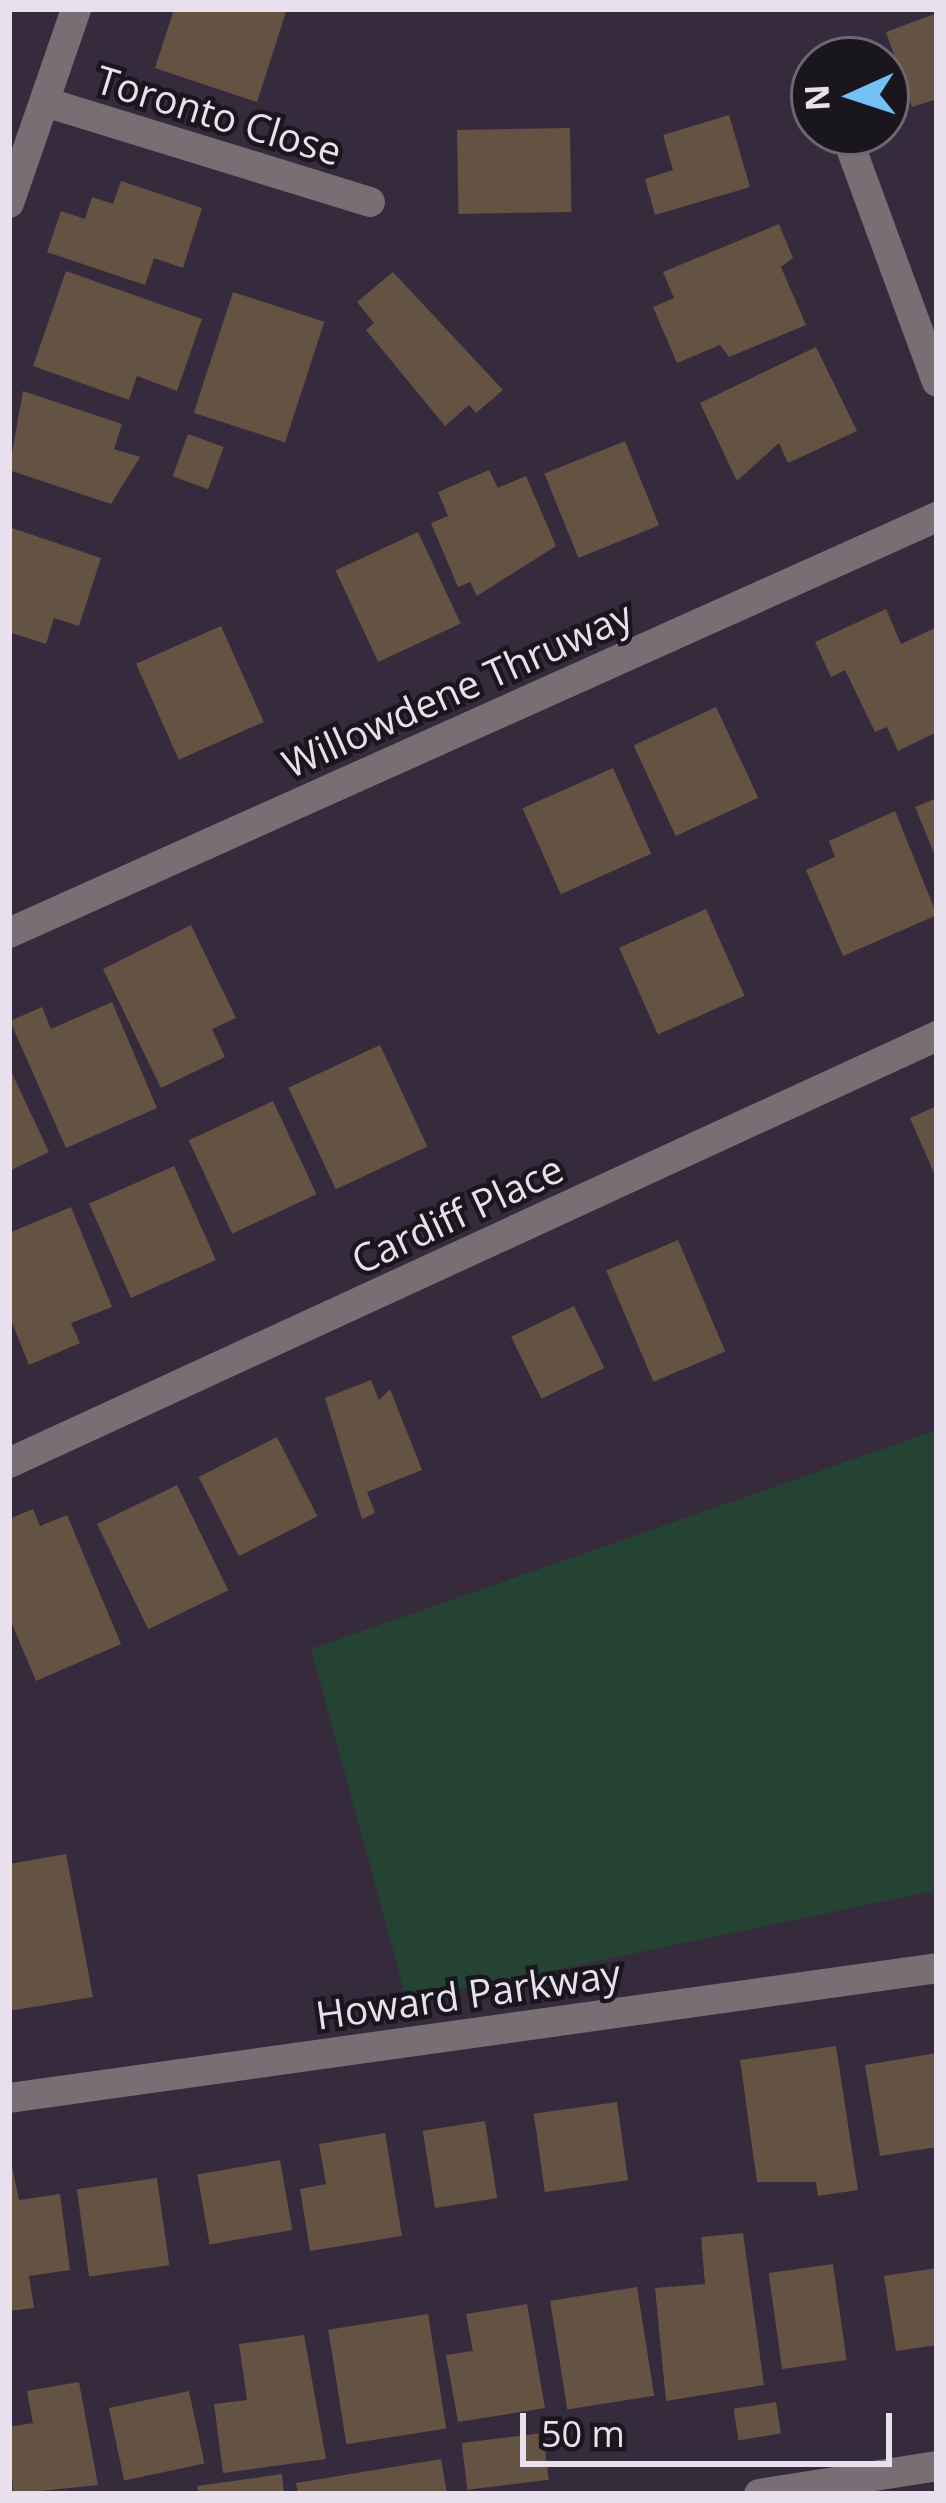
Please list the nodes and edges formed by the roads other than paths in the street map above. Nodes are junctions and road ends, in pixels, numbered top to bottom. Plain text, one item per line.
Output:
1 (76, 9) edge
2 (45, 102) junction
3 (854, 156) edge
4 (9, 202) edge
5 (370, 202) dead end
6 (937, 382) edge
7 (937, 517) edge
8 (9, 933) edge
9 (937, 1036) edge
10 (9, 1463) edge
11 (937, 1968) edge
12 (9, 2098) edge
13 (937, 2466) edge
14 (759, 2494) edge

1 - 2 street, Toronto Close
2 - 4 street, Toronto Close
2 - 5 street, Toronto Close
3 - 6 street
7 - 8 street, Willowdene Thruway
9 - 10 street, Cardiff Place
11 - 12 street, Howard Parkway
13 - 14 street

